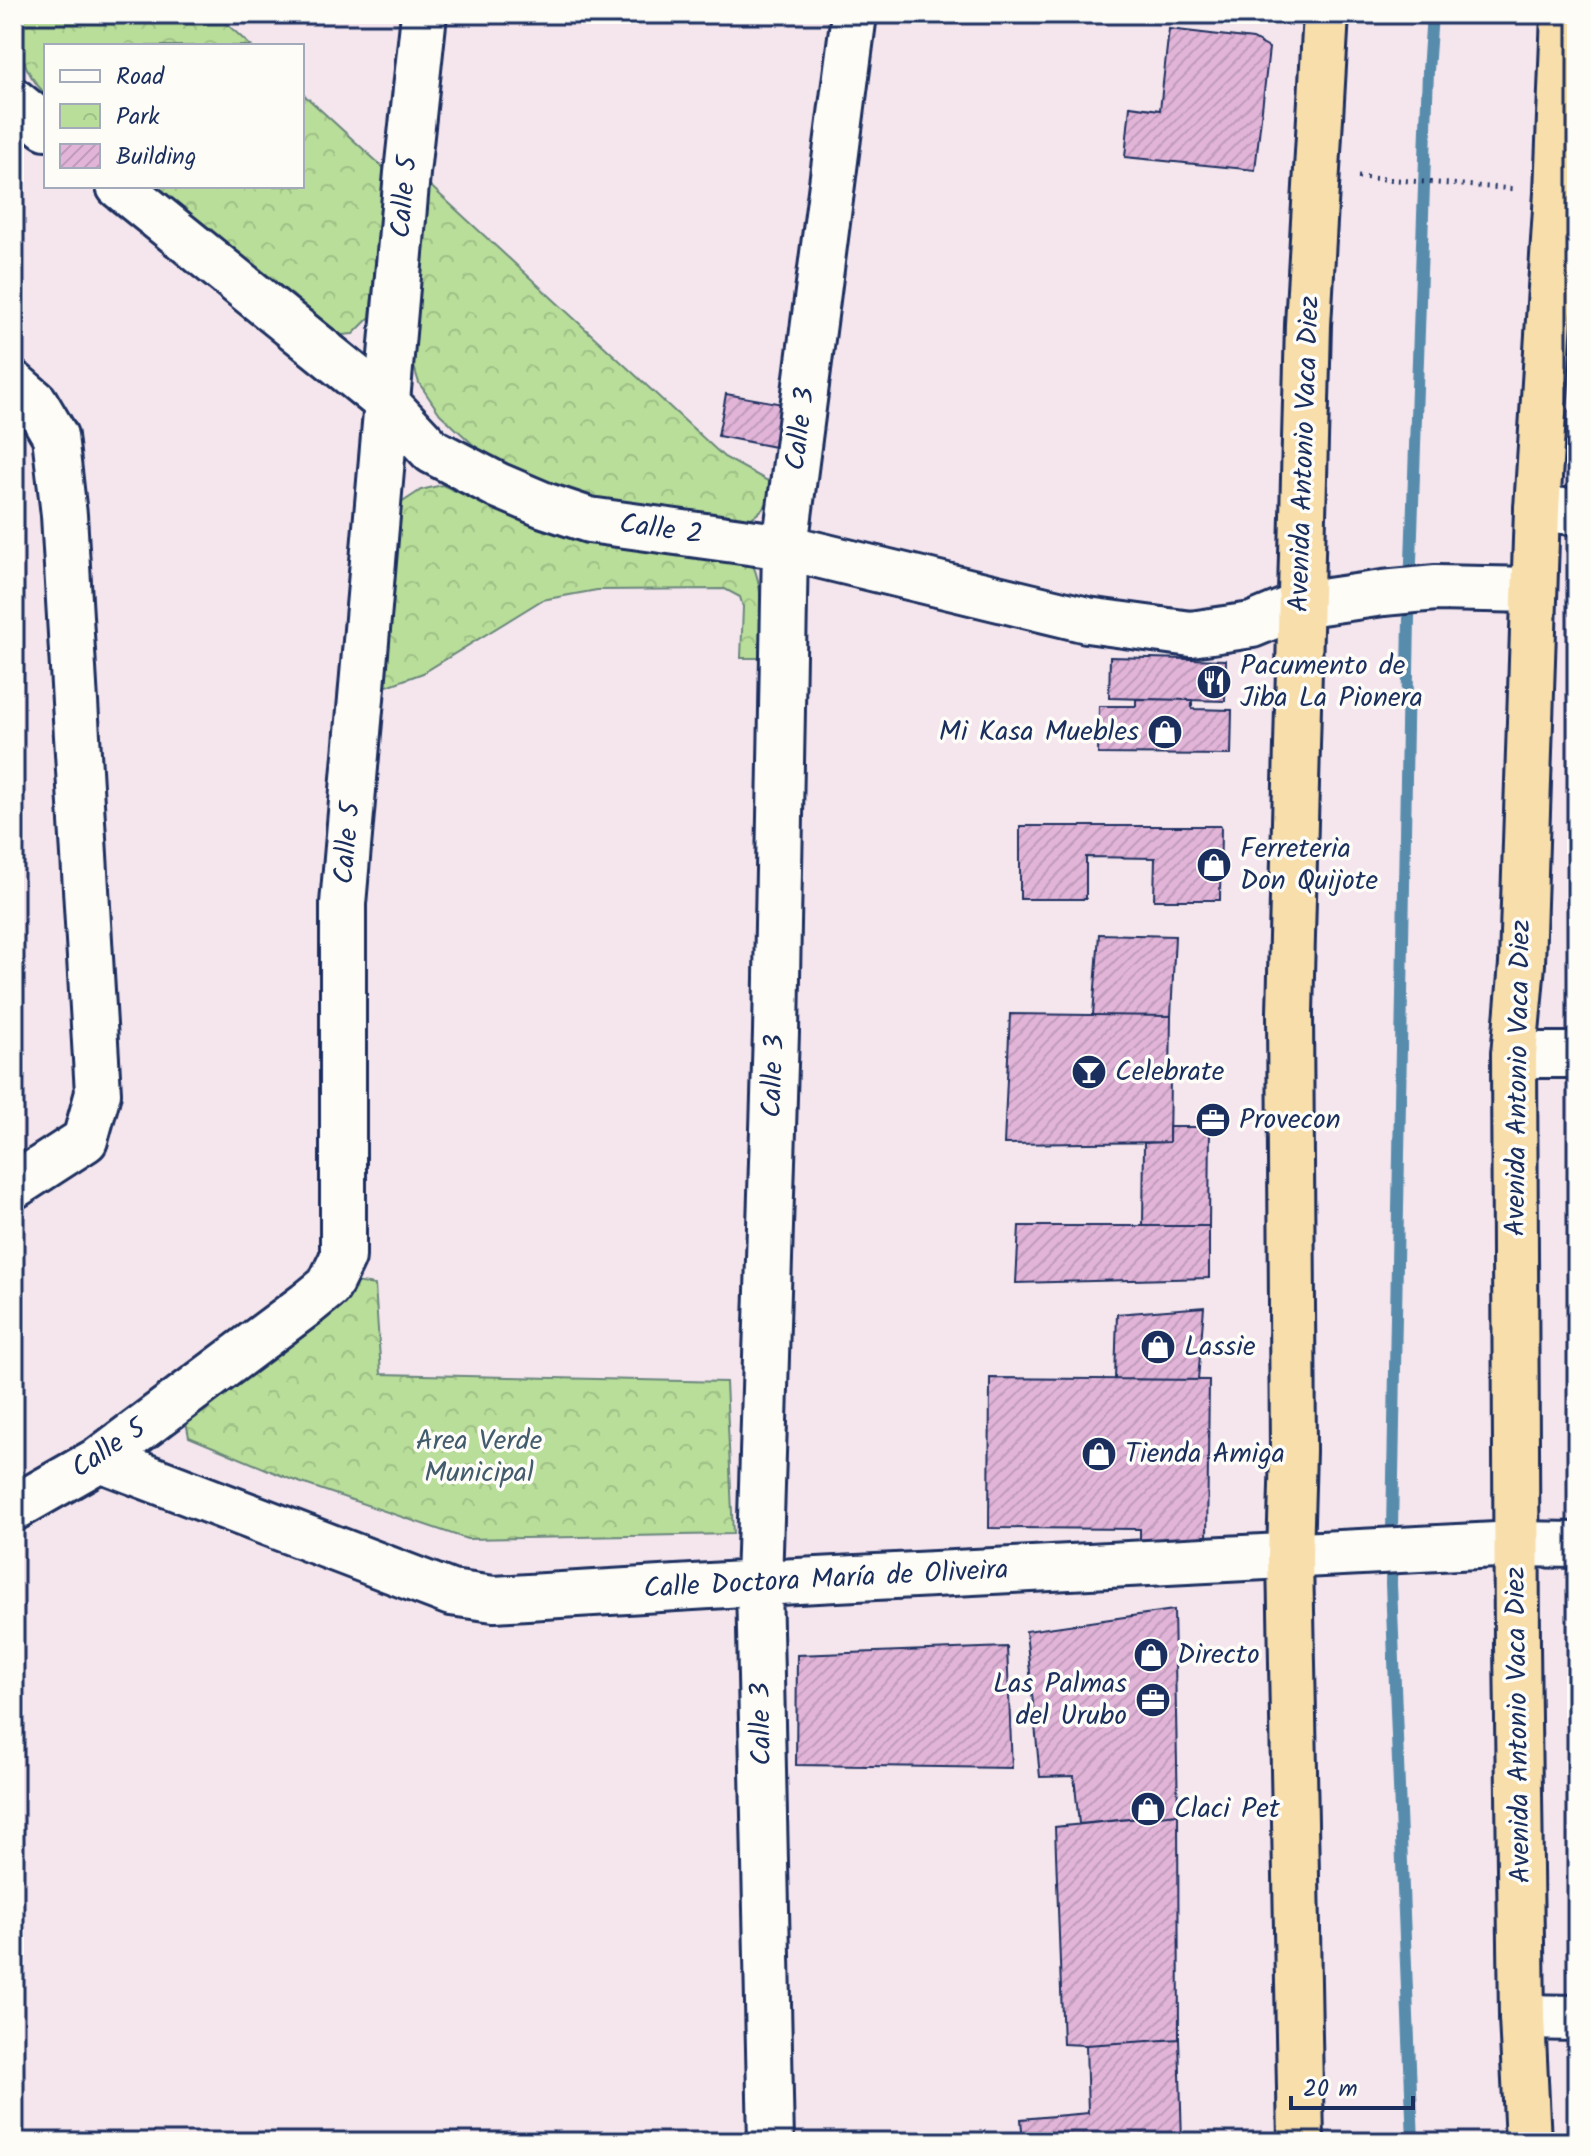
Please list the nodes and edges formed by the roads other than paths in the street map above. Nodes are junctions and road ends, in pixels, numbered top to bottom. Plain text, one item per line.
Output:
1 (424, 14) edge
2 (854, 14) edge
3 (1326, 14) edge
4 (1567, 14) edge
5 (1577, 15) edge
6 (14, 101) edge
7 (44, 125) edge
8 (121, 188) edge
9 (14, 384) edge
10 (386, 402) junction
11 (1557, 510) edge
12 (785, 547) junction
13 (1534, 590) junction
14 (1300, 605) junction
15 (1514, 1055) junction
16 (1577, 1055) edge
17 (14, 1186) edge
18 (100, 1459) junction
19 (14, 1508) edge
20 (1516, 1544) junction
21 (1577, 1545) edge
22 (1306, 1556) junction
23 (759, 1583) junction
24 (1522, 2017) junction
25 (1577, 2018) edge
26 (771, 2142) edge
27 (1301, 2142) edge
28 (1528, 2142) edge

1 - 10 street, Calle 5
2 - 12 street, Calle 3
3 - 14 highway, Avenida Antonio Vaca Diez
4 - 5 street
4 - 11 highway, Avenida Antonio Vaca Diez
6 - 7 street
8 - 10 street, Calle 2
9 - 17 street
10 - 12 street, Calle 2
10 - 18 street, Calle 5
11 - 13 highway, Avenida Antonio Vaca Diez
12 - 14 street, Calle 2
12 - 23 street, Calle 3
13 - 14 street, Calle 2
13 - 15 highway, Avenida Antonio Vaca Diez
14 - 22 highway, Avenida Antonio Vaca Diez
15 - 16 street
15 - 20 highway, Avenida Antonio Vaca Diez
18 - 19 street, Calle 5
18 - 23 street, Calle Doctora María de Oliveira
20 - 21 street, Calle Doctora María de Oliveira
20 - 22 street, Calle Doctora María de Oliveira
20 - 24 highway, Avenida Antonio Vaca Diez
22 - 23 street, Calle Doctora María de Oliveira
22 - 27 highway, Avenida Antonio Vaca Diez
23 - 26 street, Calle 3
24 - 25 street
24 - 28 highway, Avenida Antonio Vaca Diez

